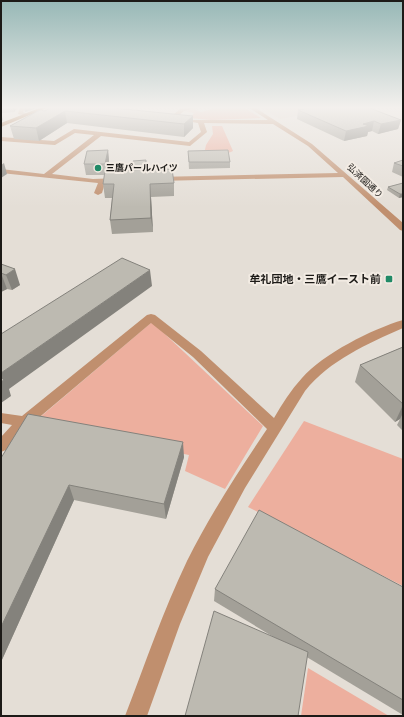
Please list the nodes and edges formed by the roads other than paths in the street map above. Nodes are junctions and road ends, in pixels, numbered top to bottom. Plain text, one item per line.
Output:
1 (21, 140) edge
2 (59, 140) edge
3 (91, 140) edge
4 (158, 140) edge
5 (194, 140) edge
6 (303, 140) edge
7 (1, 171) edge
8 (47, 175) junction
9 (345, 175) junction
10 (147, 179) edge
11 (126, 180) edge
12 (102, 181) junction
13 (98, 193) dead end
14 (403, 228) edge
15 (403, 324) edge
16 (1, 418) edge
17 (24, 422) junction
18 (275, 428) junction
19 (1, 446) edge
20 (136, 716) edge

1 - 2 street
3 - 8 street
4 - 5 street
6 - 9 street, 弘済園通り
7 - 8 street
8 - 12 street
9 - 10 street
9 - 14 street, 弘済園通り
11 - 12 street
12 - 13 street
15 - 18 street
16 - 17 street
17 - 18 street
17 - 19 street
18 - 20 street

